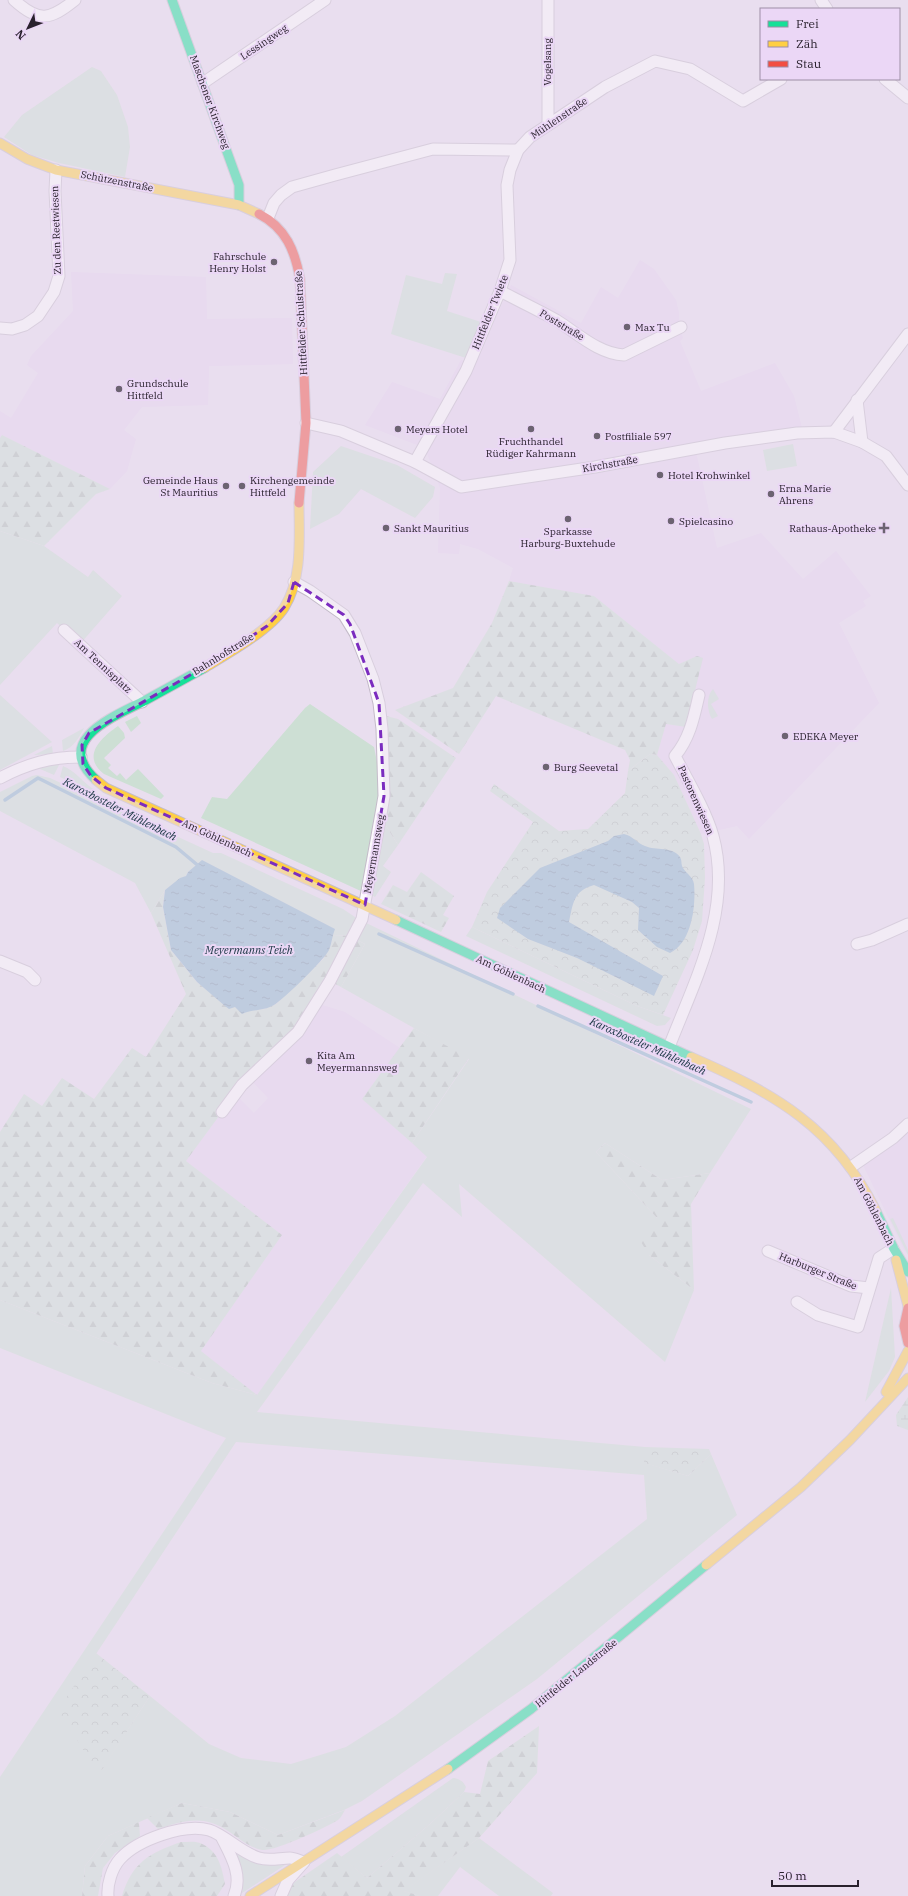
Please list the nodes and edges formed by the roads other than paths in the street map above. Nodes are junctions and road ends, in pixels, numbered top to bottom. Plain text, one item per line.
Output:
1 (14, 0) edge
2 (75, 0) edge
3 (172, 0) edge
4 (325, 0) edge
5 (548, 0) edge
6 (779, 80) edge
7 (886, 80) edge
8 (203, 83) junction
9 (908, 98) edge
10 (548, 125) junction
11 (0, 143) edge
12 (518, 150) junction
13 (56, 170) junction
14 (239, 205) junction
15 (268, 218) junction
16 (500, 291) junction
17 (681, 327) dead end
18 (0, 328) edge
19 (908, 334) edge
20 (857, 400) junction
21 (306, 423) junction
22 (834, 432) junction
23 (862, 442) junction
24 (415, 462) junction
25 (908, 485) edge
26 (294, 582) junction
27 (64, 630) dead end
28 (699, 695) dead end
29 (142, 702) junction
30 (81, 757) junction
31 (0, 778) edge
32 (365, 905) junction
33 (908, 924) edge
34 (858, 944) dead end
35 (0, 961) edge
36 (35, 980) dead end
37 (669, 1046) junction
38 (222, 1112) dead end
39 (908, 1124) edge
40 (851, 1167) junction
41 (893, 1249) junction
42 (768, 1251) dead end
43 (908, 1272) edge
44 (869, 1288) junction
45 (797, 1302) dead end
46 (908, 1307) edge
47 (908, 1343) edge
48 (908, 1351) edge
49 (908, 1378) edge
50 (874, 1414) junction
51 (221, 1837) junction
52 (304, 1862) junction
53 (108, 1896) edge
54 (234, 1896) edge
55 (250, 1896) edge
56 (281, 1896) edge

1 - 2 street
3 - 8 street, Maschener Kirchweg
4 - 8 street, Lessingweg
5 - 10 street, Vogelsang
6 - 10 street, Mühlenstraße
7 - 9 street
8 - 14 street, Maschener Kirchweg
10 - 12 street, Mühlenstraße
11 - 13 street, Schützenstraße
12 - 15 street
12 - 16 street, Hittfelder Twiete
13 - 14 street, Schützenstraße
13 - 18 street, Zu den Reetwiesen
14 - 15 street, Hittfelder Schulstraße
15 - 21 street, Hittfelder Schulstraße
16 - 17 street, Poststraße
16 - 24 street, Hittfelder Twiete
19 - 20 street
20 - 22 street
20 - 23 street
21 - 24 street, Kirchstraße
21 - 26 street, Bahnhofstraße
22 - 23 street, Kirchstraße
22 - 24 street, Kirchstraße
23 - 25 street, Kirchstraße
26 - 29 street, Bahnhofstraße
26 - 32 street, Meyermannsweg
27 - 29 street, Am Tennisplatz
28 - 37 street, Pastorenwiesen
29 - 30 street, Bahnhofstraße
30 - 31 street
30 - 32 street, Am Göhlenbach
32 - 37 street, Am Göhlenbach
32 - 38 street, Meyermannsweg
33 - 34 street
35 - 36 street
37 - 40 street, Am Göhlenbach
39 - 40 street
40 - 41 street, Am Göhlenbach
41 - 43 street, Am Göhlenbach
41 - 44 street, Harburger Straße
41 - 46 street, Am Göhlenbach
42 - 44 street, Harburger Straße
44 - 45 street, Harburger Straße
46 - 47 street
48 - 50 street, Hittfelder Landstraße
49 - 50 street, Hittfelder Landstraße
50 - 52 street, Hittfelder Landstraße
51 - 52 street
51 - 53 street
51 - 54 street
52 - 55 street, Hittfelder Landstraße
52 - 56 street

